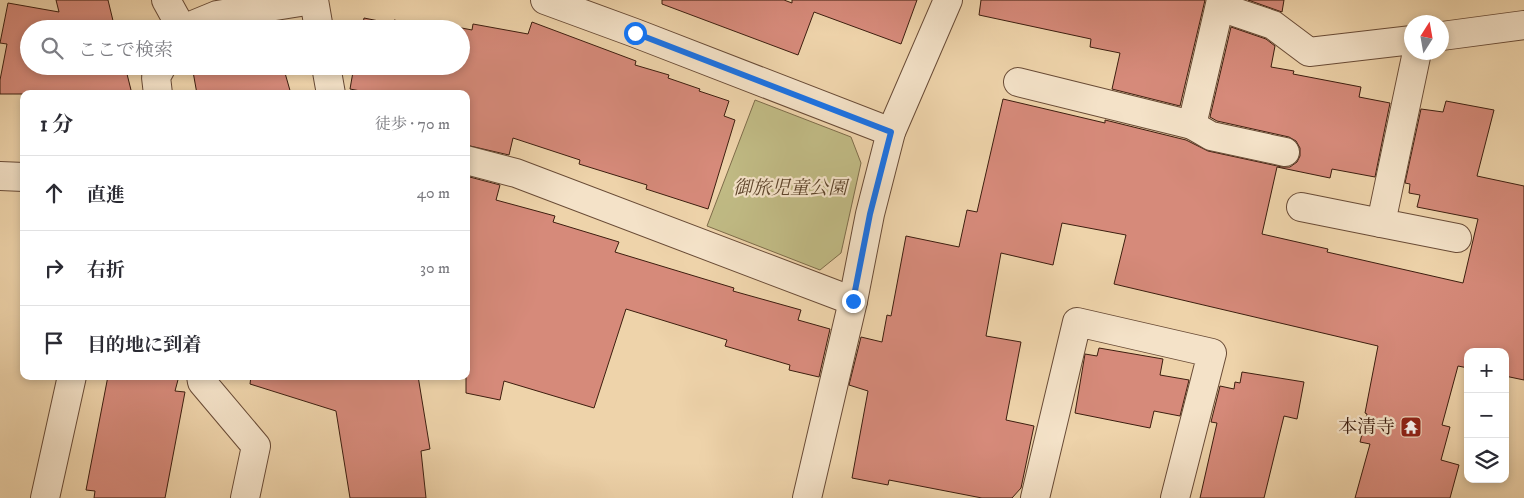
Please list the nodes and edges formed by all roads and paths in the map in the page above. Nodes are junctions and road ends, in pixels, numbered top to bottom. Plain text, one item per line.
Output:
1 (166, 0) edge
2 (314, 0) edge
3 (545, 0) edge
4 (948, 0) edge
5 (1220, 3) edge
6 (177, 20) edge
7 (204, 20) edge
8 (317, 20) edge
9 (1524, 26) edge
10 (1449, 35) edge
11 (1404, 41) edge
12 (1414, 60) edge
13 (157, 75) edge
14 (327, 75) edge
15 (1018, 82) dead end
16 (158, 90) edge
17 (329, 90) edge
18 (1192, 125) junction
19 (891, 132) junction
20 (1285, 152) dead end
21 (470, 161) edge
22 (0, 176) edge
23 (20, 177) edge
24 (1301, 207) dead end
25 (1381, 224) junction
26 (1457, 238) dead end
27 (853, 301) junction
28 (71, 380) edge
29 (202, 380) edge
30 (45, 498) edge
31 (245, 498) edge
32 (807, 498) edge
33 (1035, 498) edge
34 (1175, 498) edge

1 - 6 street
2 - 7 street
2 - 8 street
3 - 19 street
4 - 19 street
5 - 11 street
5 - 18 street
9 - 10 street
12 - 25 street
13 - 16 street
14 - 17 street
15 - 18 street
18 - 20 street
19 - 27 street
21 - 27 street
22 - 23 street
24 - 25 street
25 - 26 street
27 - 32 street
28 - 30 street
29 - 31 street
33 - 34 street

